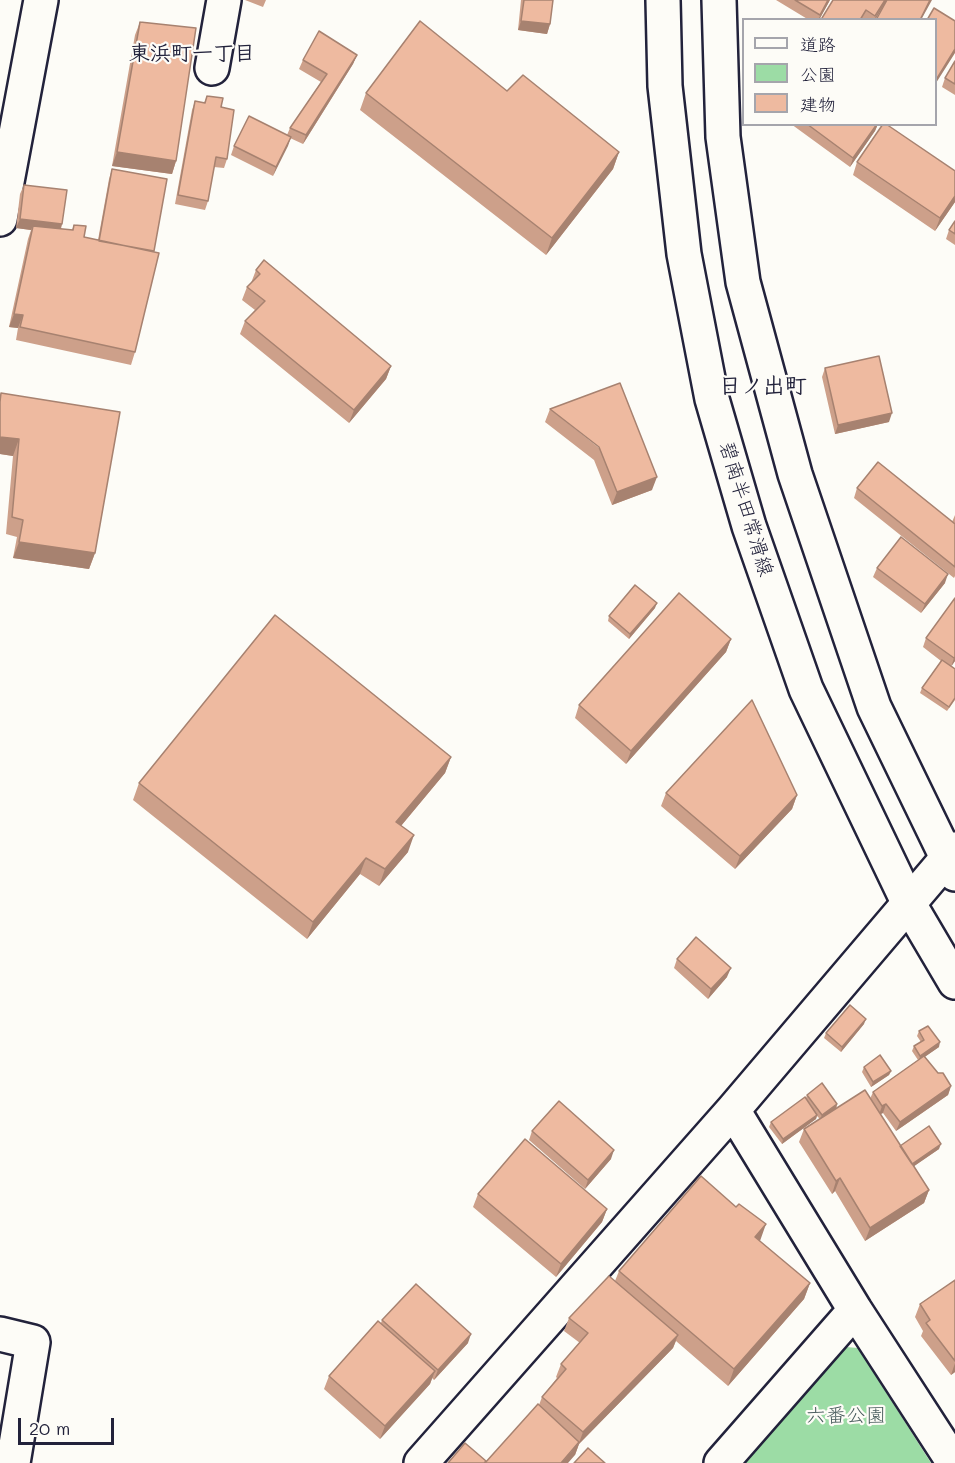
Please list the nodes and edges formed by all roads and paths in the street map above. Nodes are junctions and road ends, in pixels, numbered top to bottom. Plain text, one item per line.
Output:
1 (41, 0) edge
2 (224, 0) edge
3 (663, 0) edge
4 (719, 0) edge
5 (212, 68) dead end
6 (0, 219) edge
7 (952, 861) edge
8 (909, 904) junction
9 (955, 982) edge
10 (733, 1110) junction
11 (855, 1310) junction
12 (0, 1334) edge
13 (13, 1463) edge
14 (421, 1463) edge
15 (721, 1463) edge
16 (954, 1463) edge

1 - 6 main road
2 - 5 main road
3 - 8 main road, 碧南半田常滑線
4 - 7 main road
7 - 8 main road
8 - 9 main road, 碧南半田常滑線
8 - 10 main road
10 - 11 main road
10 - 14 main road
11 - 15 main road
11 - 16 main road
12 - 13 main road

